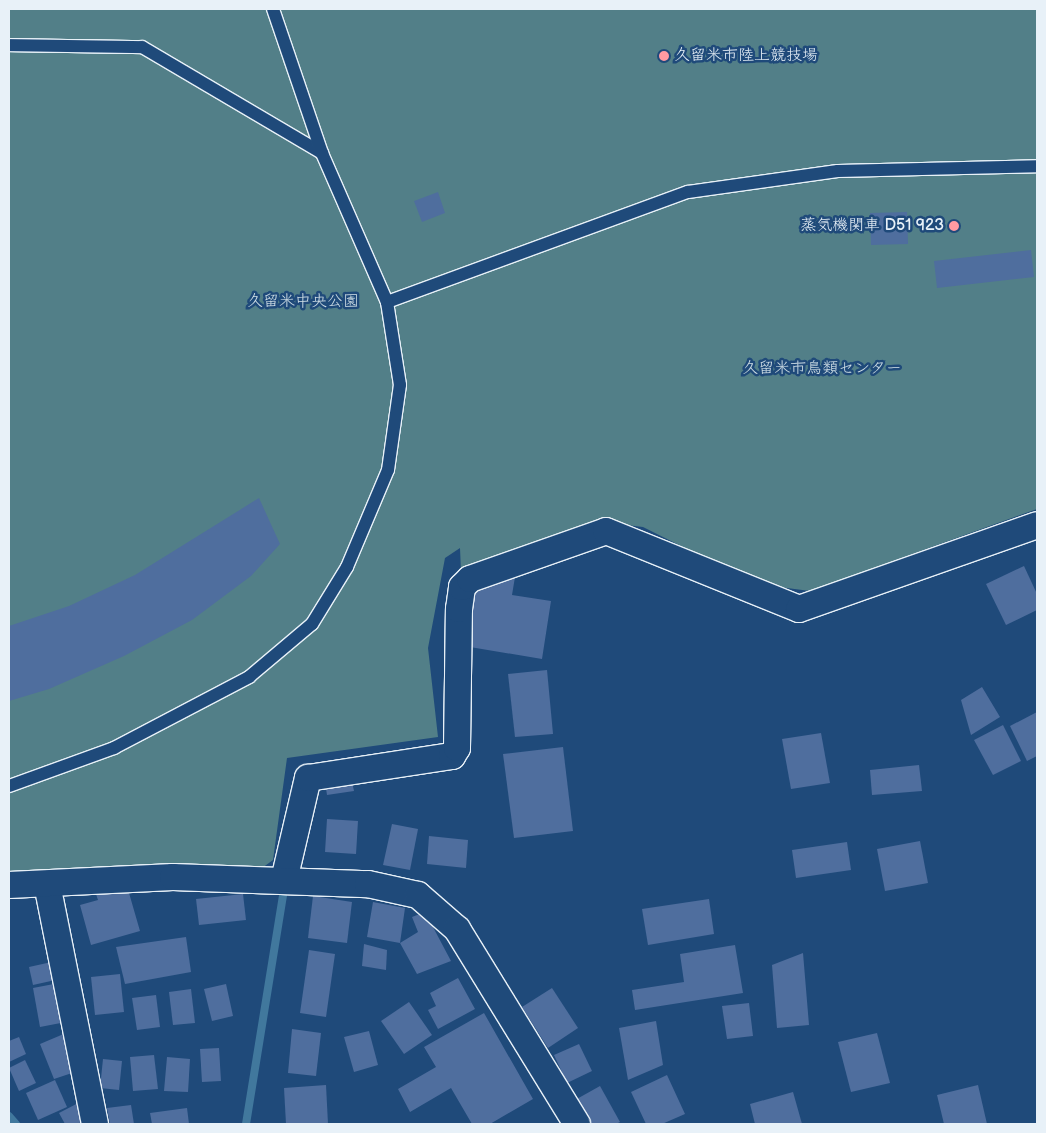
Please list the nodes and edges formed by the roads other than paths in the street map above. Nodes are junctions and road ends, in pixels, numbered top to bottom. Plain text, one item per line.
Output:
1 (273, 9) edge
2 (9, 45) edge
3 (322, 153) junction
4 (1037, 166) edge
5 (388, 302) junction
6 (1037, 525) edge
7 (9, 786) edge
8 (284, 880) junction
9 (47, 884) junction
10 (9, 885) edge
11 (95, 1124) edge
12 (577, 1124) edge

1 - 3 lane
2 - 3 lane
3 - 5 lane
4 - 5 lane
5 - 7 lane
6 - 8 street
8 - 9 street
8 - 12 street
9 - 10 street
9 - 11 street

